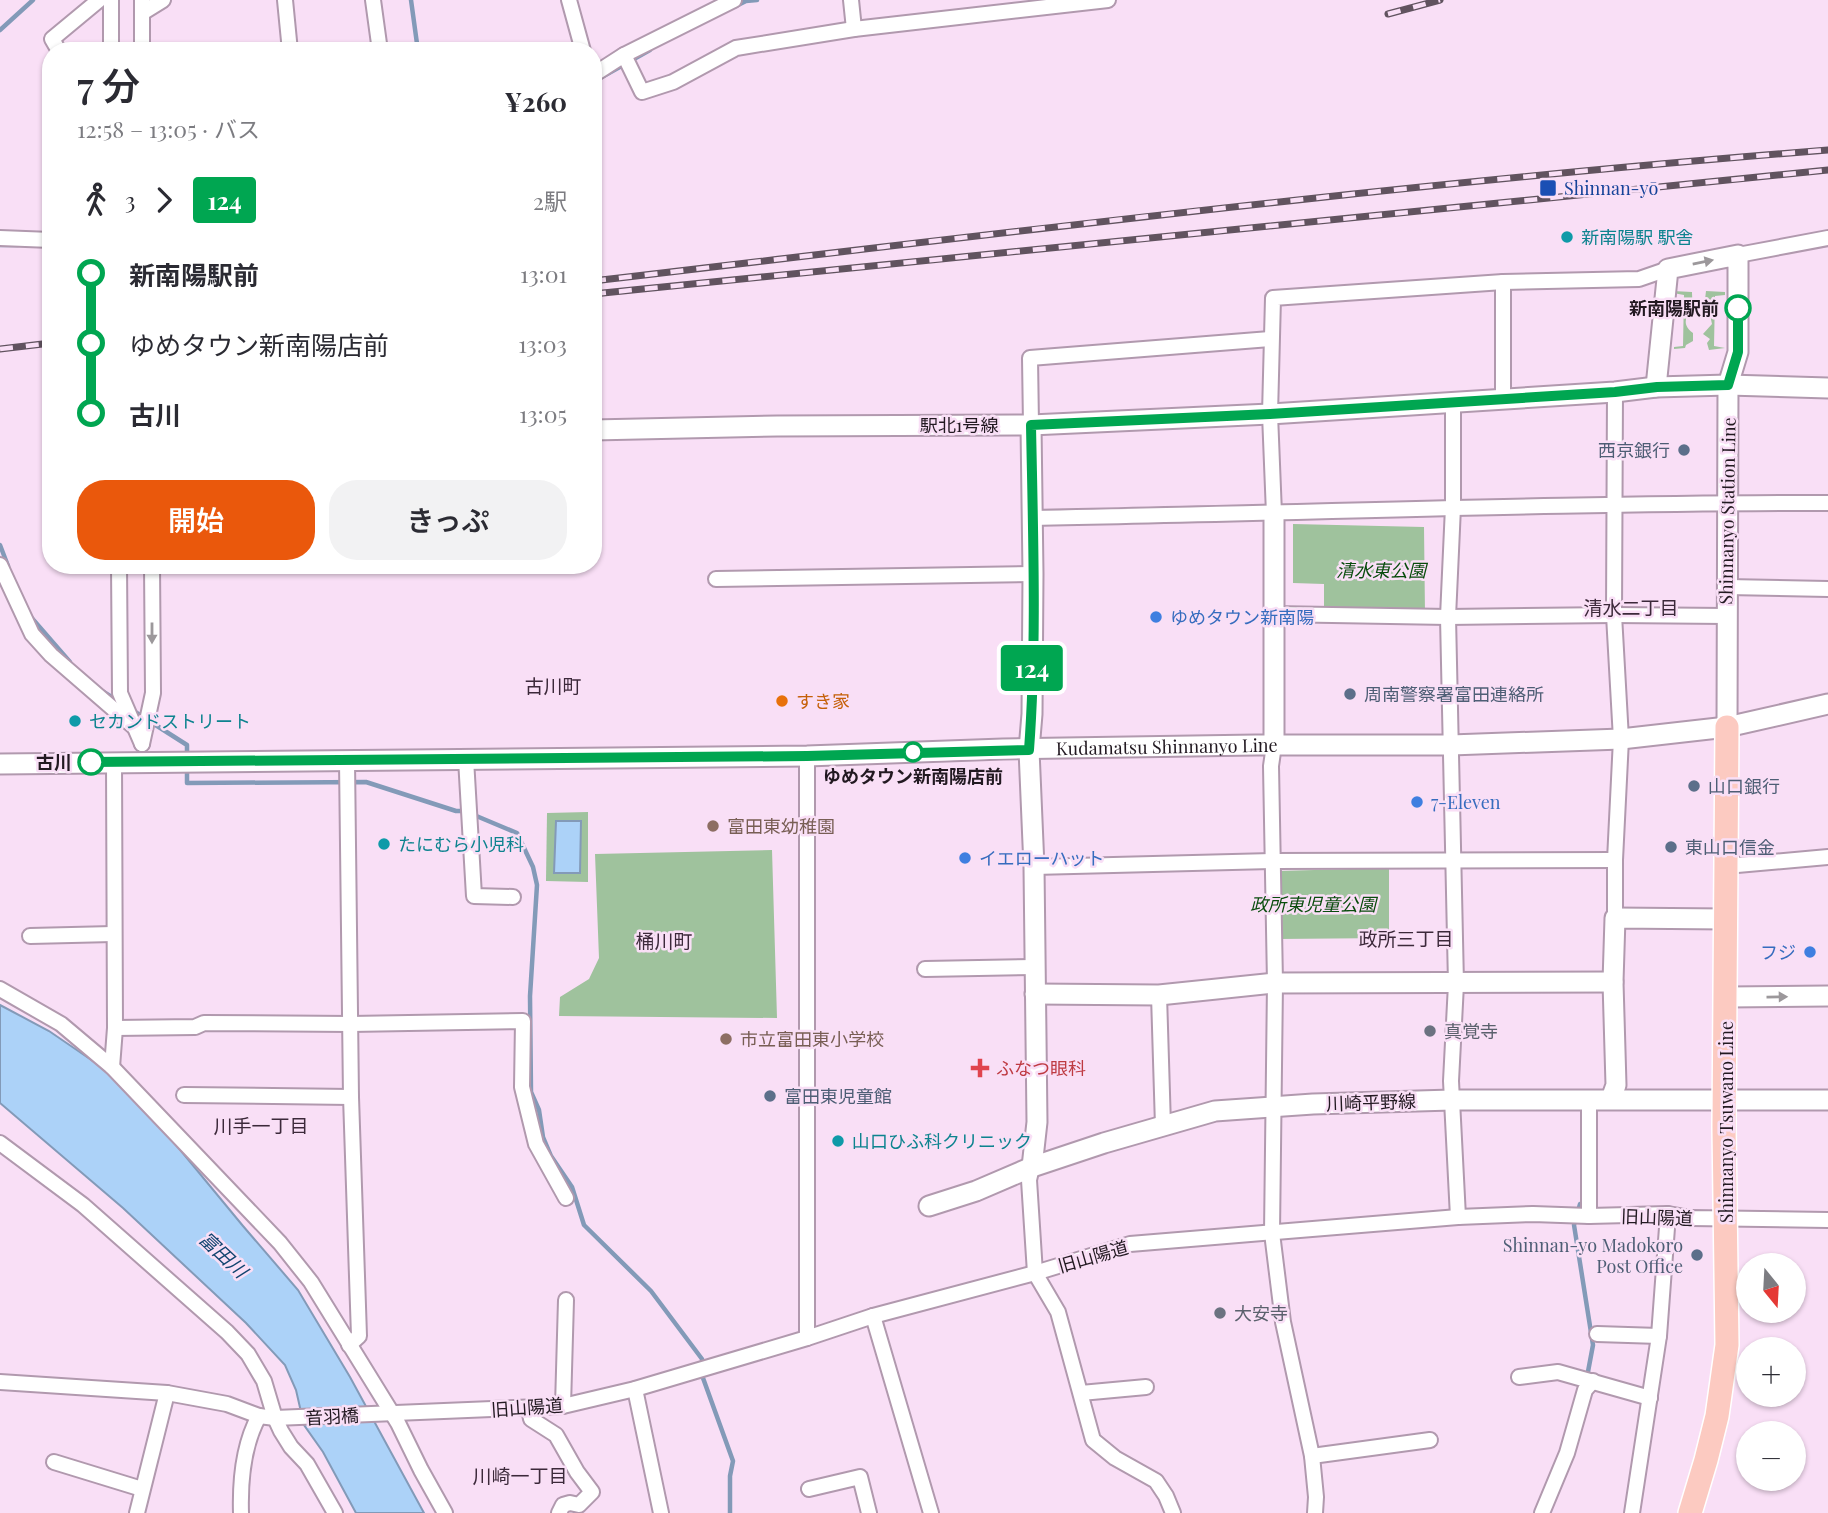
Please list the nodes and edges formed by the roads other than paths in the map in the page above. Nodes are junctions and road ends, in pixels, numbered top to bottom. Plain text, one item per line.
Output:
1 (99, 0) edge
2 (111, 0) edge
3 (163, 0) edge
4 (285, 0) edge
5 (373, 0) edge
6 (569, 0) edge
7 (734, 0) edge
8 (850, 0) edge
9 (1108, 0) edge
10 (142, 7) edge
11 (854, 30) junction
12 (54, 42) edge
13 (111, 42) edge
14 (142, 42) edge
15 (289, 42) edge
16 (379, 42) edge
17 (581, 42) edge
18 (624, 55) junction
19 (602, 69) edge
20 (0, 238) edge
21 (1828, 238) edge
22 (42, 240) edge
23 (1738, 255) junction
24 (1668, 269) junction
25 (1503, 282) junction
26 (1270, 339) junction
27 (1728, 385) junction
28 (1657, 387) junction
29 (1828, 388) edge
30 (1615, 392) junction
31 (1503, 398) junction
32 (1453, 403) junction
33 (1270, 414) junction
34 (1031, 425) junction
35 (602, 430) edge
36 (1614, 503) junction
37 (1728, 503) junction
38 (1828, 503) edge
39 (1453, 507) junction
40 (1273, 514) junction
41 (1032, 518) junction
42 (0, 565) edge
43 (118, 574) edge
44 (152, 574) edge
45 (1033, 574) junction
46 (716, 579) dead end
47 (3, 583) edge
48 (1727, 587) junction
49 (1828, 589) edge
50 (1274, 614) junction
51 (1614, 615) junction
52 (1726, 616) junction
53 (1448, 617) junction
54 (1828, 704) edge
55 (133, 726) junction
56 (1727, 727) junction
57 (1621, 739) junction
58 (1451, 745) junction
59 (1274, 746) junction
60 (1029, 750) junction
61 (143, 753) junction
62 (807, 756) junction
63 (466, 758) junction
64 (347, 761) junction
65 (114, 762) junction
66 (0, 764) edge
67 (1828, 857) edge
68 (1453, 859) junction
69 (1615, 860) junction
70 (1273, 861) junction
71 (1726, 866) junction
72 (1034, 867) junction
73 (513, 897) dead end
74 (1615, 918) junction
75 (1726, 919) junction
76 (113, 934) junction
77 (30, 936) dead end
78 (1035, 967) junction
79 (925, 969) dead end
80 (1613, 982) junction
81 (1275, 983) junction
82 (1456, 984) junction
83 (0, 989) edge
84 (1035, 994) junction
85 (1159, 995) junction
86 (1828, 996) edge
87 (1727, 997) junction
88 (351, 1024) junction
89 (115, 1028) junction
90 (112, 1067) junction
91 (184, 1095) dead end
92 (351, 1097) junction
93 (1611, 1099) junction
94 (1725, 1099) junction
95 (1452, 1100) junction
96 (1589, 1100) junction
97 (1828, 1100) edge
98 (1274, 1106) junction
99 (1163, 1126) junction
100 (0, 1143) edge
101 (1032, 1167) junction
102 (566, 1198) dead end
103 (929, 1206) dead end
104 (1668, 1214) junction
105 (1589, 1216) junction
106 (1458, 1217) junction
107 (1725, 1218) junction
108 (1828, 1220) edge
109 (1272, 1233) junction
110 (1035, 1273) junction
111 (566, 1300) dead end
112 (873, 1316) junction
113 (1597, 1334) dead end
114 (1658, 1336) junction
115 (807, 1338) junction
116 (349, 1345) junction
117 (1519, 1377) dead end
118 (1593, 1381) junction
119 (0, 1382) edge
120 (1146, 1387) dead end
121 (635, 1389) junction
122 (167, 1392) junction
123 (1081, 1393) junction
124 (1650, 1398) junction
125 (563, 1406) junction
126 (529, 1409) junction
127 (377, 1414) joint
128 (393, 1415) junction
129 (260, 1416) junction
130 (281, 1418) junction
131 (1430, 1440) dead end
132 (1312, 1456) junction
133 (54, 1462) dead end
134 (142, 1489) junction
135 (809, 1489) dead end
136 (137, 1513) edge
137 (242, 1513) edge
138 (335, 1513) edge
139 (445, 1513) edge
140 (559, 1513) edge
141 (661, 1513) edge
142 (869, 1513) edge
143 (931, 1513) edge
144 (1173, 1513) edge
145 (1315, 1513) edge
146 (1542, 1513) edge
147 (1632, 1513) edge
148 (1690, 1513) edge

1 - 12 street
2 - 13 street
3 - 10 street
4 - 15 street
5 - 16 street
6 - 17 street
7 - 18 street
8 - 11 street
9 - 11 street
10 - 14 street
11 - 18 street
18 - 19 street
20 - 22 street
21 - 23 street
24 -> 23 street
23 - 27 street, Shinnanyo Station Line
24 - 25 street
24 - 28 street
25 - 26 street
25 - 31 street
26 - 33 street
26 - 34 street
27 - 28 street, 駅北1号線
27 - 29 street, 駅北1号線
27 - 37 street, Shinnanyo Station Line
28 - 30 street, 駅北1号線
30 - 31 street, 駅北1号線
30 - 36 street
31 - 32 street, 駅北1号線
32 - 33 street, 駅北1号線
32 - 39 street
33 - 34 street, 駅北1号線
33 - 40 street
34 - 35 street, 駅北1号線
34 - 41 street
36 - 37 street
36 - 39 street
36 - 51 street
37 - 38 street
37 - 48 street, Shinnanyo Station Line
39 - 40 street
39 - 53 street
40 - 41 street
40 - 50 street
41 - 45 street
42 - 47 street
43 - 55 street
44 -> 61 street
45 - 46 street
45 - 60 street
47 - 55 street
48 - 49 street
48 - 52 street, Shinnanyo Station Line
50 - 53 street
50 - 59 street
51 - 52 street
51 - 53 street
51 - 57 street
52 - 56 street, Shinnanyo Station Line
53 - 58 street
54 - 56 street, Kudamatsu Shinnanyo Line
55 - 61 street
56 - 57 street, Kudamatsu Shinnanyo Line
56 - 71 main road, Shinnanyo Tsuwano Line
57 - 58 street, Kudamatsu Shinnanyo Line
57 - 69 street
58 - 59 street, Kudamatsu Shinnanyo Line
58 - 68 street
59 - 60 street, Kudamatsu Shinnanyo Line
59 - 70 street
60 - 62 street, Kudamatsu Shinnanyo Line
60 - 72 street
61 - 64 street, Kudamatsu Shinnanyo Line
61 - 65 street, Kudamatsu Shinnanyo Line
62 - 63 street, Kudamatsu Shinnanyo Line
62 - 115 street
63 - 64 street, Kudamatsu Shinnanyo Line
63 - 73 street
64 - 88 street
65 - 66 street, Kudamatsu Shinnanyo Line
65 - 76 street
67 - 71 street
68 - 69 street
68 - 70 street
68 - 82 street
69 - 74 street
70 - 72 street
70 - 81 street
71 - 75 main road, Shinnanyo Tsuwano Line
72 - 78 street
74 - 75 street
74 - 80 street
75 - 87 main road, Shinnanyo Tsuwano Line
76 - 77 street
76 - 89 street
78 - 79 street
78 - 84 street
80 - 82 street
80 - 93 street
81 - 82 street
81 - 85 street
81 - 98 street
82 - 95 street
83 - 90 street
84 - 85 street
84 - 101 street
85 - 99 street
87 -> 86 street
87 - 94 main road, Shinnanyo Tsuwano Line
88 - 89 street
88 - 92 street
88 - 102 street
89 - 90 street
90 - 116 street
91 - 92 street
92 - 116 street
93 - 94 street, 川崎平野線
93 - 96 street, 川崎平野線
94 - 97 street, 川崎平野線
94 - 107 main road, Shinnanyo Tsuwano Line
95 - 96 street, 川崎平野線
95 - 98 street, 川崎平野線
95 - 106 street
96 - 105 street
98 - 99 street, 川崎平野線
98 - 109 street
99 - 101 street, 川崎平野線
100 - 130 street
101 - 103 street, 川崎平野線
101 - 110 street
104 - 105 street, 旧山陽道
104 - 107 street, 旧山陽道
104 - 114 street
105 - 106 street, 旧山陽道
106 - 109 street, 旧山陽道
107 - 108 street, 旧山陽道
107 - 148 main road, Shinnanyo Tsuwano Line
109 - 110 street, 旧山陽道
109 - 132 street
110 - 112 street, 旧山陽道
110 - 123 street
111 - 125 street
112 - 115 street, 旧山陽道
112 - 143 street
113 - 114 street
114 - 124 street
115 - 121 street, 旧山陽道
116 - 128 street
117 - 118 street
118 - 124 street
118 - 146 street
119 - 122 street
120 - 123 street
121 - 125 street, 旧山陽道
121 - 141 street
122 - 129 street
122 - 134 street
123 - 144 street
124 - 147 street
125 - 126 street, 旧山陽道
126 - 128 street, 旧山陽道
126 - 140 street
127 - 128 street, 旧山陽道
127 - 130 street, 音羽橋
128 - 139 street
129 - 130 street
129 - 137 street
130 - 138 street
131 - 132 street
132 - 145 street
133 - 134 street
134 - 136 street
135 - 142 street

